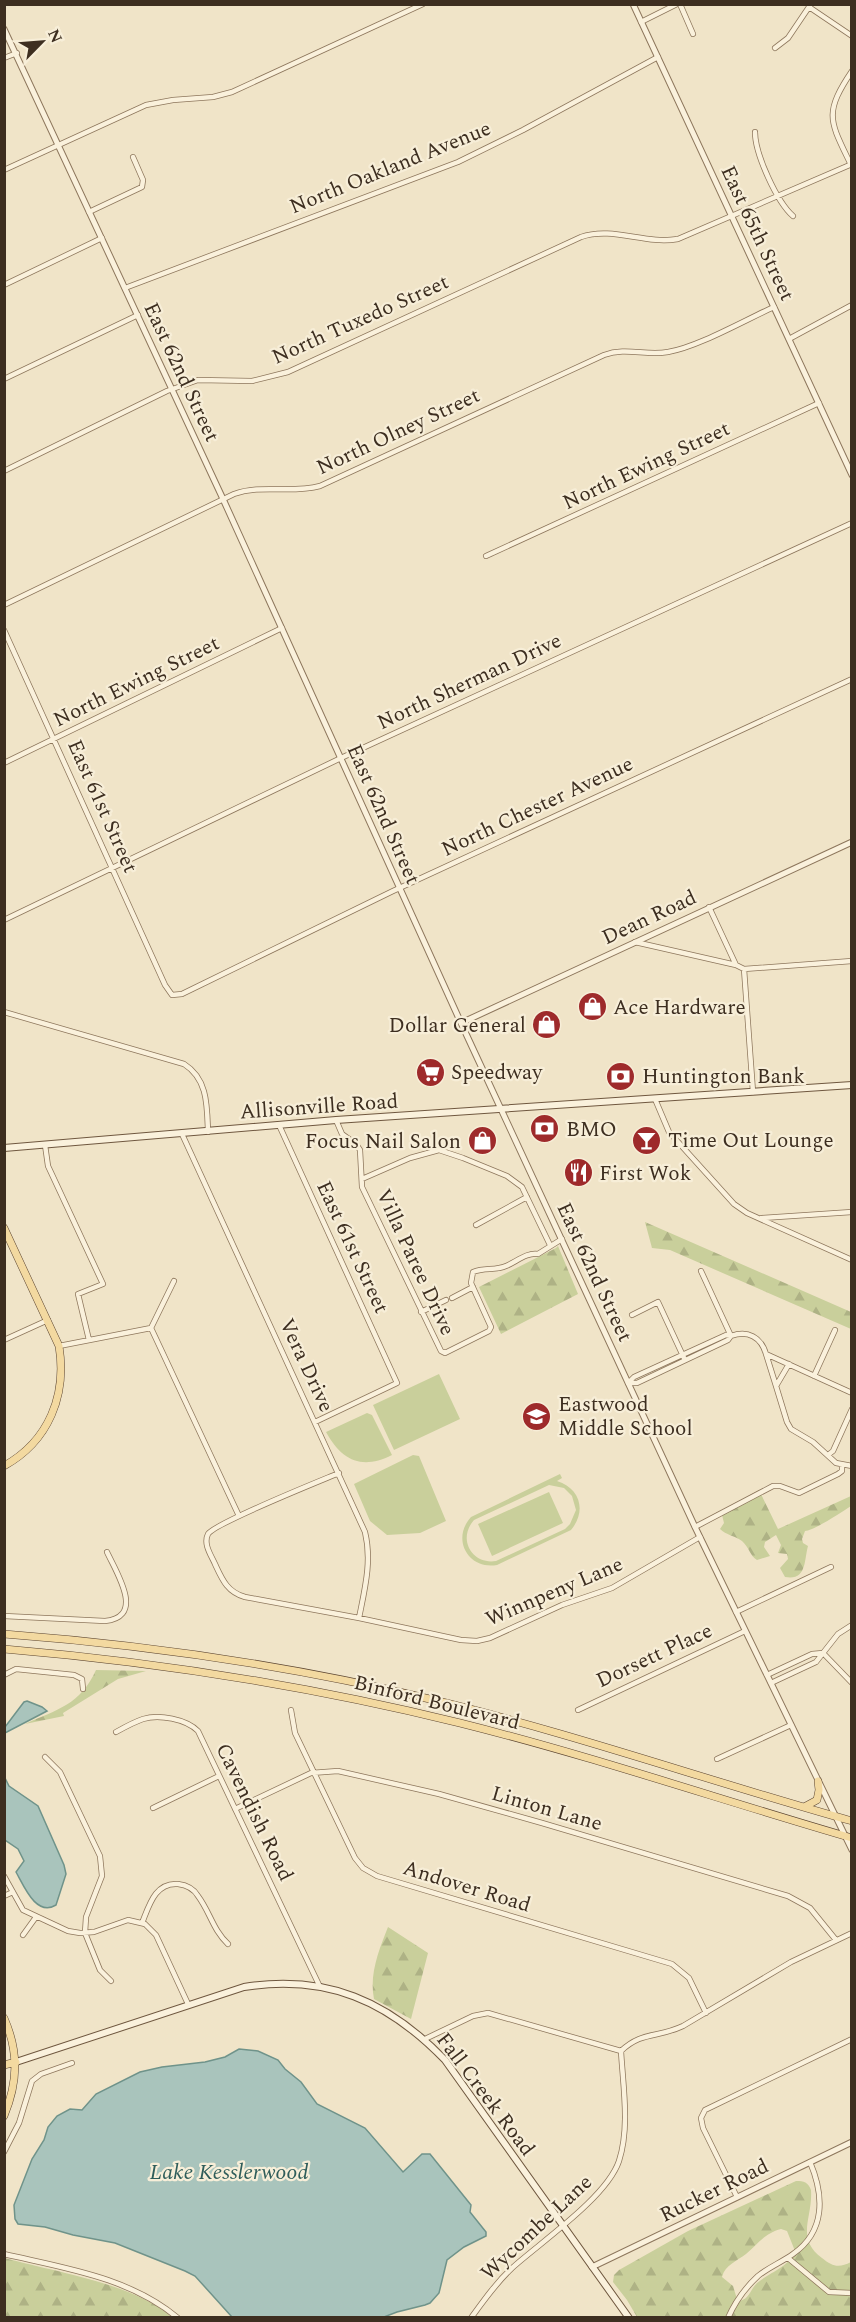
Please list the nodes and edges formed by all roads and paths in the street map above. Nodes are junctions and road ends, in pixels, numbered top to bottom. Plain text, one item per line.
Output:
1 (423, 4) edge
2 (633, 4) edge
3 (678, 4) edge
4 (810, 6) edge
5 (641, 21) junction
6 (4, 29) edge
7 (693, 34) dead end
8 (852, 36) edge
9 (775, 48) dead end
10 (17, 53) junction
11 (658, 57) junction
12 (4, 58) edge
13 (852, 71) edge
14 (755, 132) dead end
15 (58, 145) junction
16 (133, 157) dead end
17 (851, 164) edge
18 (4, 170) edge
19 (779, 196) junction
20 (89, 212) junction
21 (732, 216) junction
22 (793, 216) dead end
23 (102, 238) junction
24 (4, 285) edge
25 (125, 288) junction
26 (852, 305) edge
27 (774, 306) junction
28 (138, 315) junction
29 (789, 339) junction
30 (4, 379) edge
31 (172, 390) junction
32 (819, 404) junction
33 (4, 471) edge
34 (852, 475) edge
35 (223, 499) junction
36 (852, 523) edge
37 (486, 556) dead end
38 (4, 605) edge
39 (282, 628) junction
40 (4, 630) edge
41 (852, 680) edge
42 (54, 739) junction
43 (341, 758) junction
44 (4, 763) edge
45 (852, 842) edge
46 (113, 868) junction
47 (400, 888) junction
48 (709, 907) junction
49 (4, 920) edge
50 (635, 942) junction
51 (852, 961) edge
52 (736, 965) junction
53 (744, 969) junction
54 (172, 994) joint
55 (4, 1012) edge
56 (461, 1023) junction
57 (852, 1086) edge
58 (753, 1092) junction
59 (655, 1099) junction
60 (501, 1108) junction
61 (336, 1120) junction
62 (279, 1125) junction
63 (208, 1132) junction
64 (182, 1134) junction
65 (45, 1145) junction
66 (4, 1148) edge
67 (362, 1179) junction
68 (527, 1197) junction
69 (852, 1212) edge
70 (760, 1218) junction
71 (476, 1224) dead end
72 (4, 1228) edge
73 (562, 1239) junction
74 (550, 1245) junction
75 (852, 1260) edge
76 (701, 1271) dead end
77 (174, 1281) dead end
78 (472, 1287) junction
79 (421, 1312) junction
80 (632, 1315) dead end
81 (48, 1320) junction
82 (151, 1328) junction
83 (835, 1330) dead end
84 (731, 1336) junction
85 (4, 1340) edge
86 (89, 1340) junction
87 (59, 1346) junction
88 (766, 1354) junction
89 (684, 1357) junction
90 (789, 1364) junction
91 (814, 1376) junction
92 (628, 1383) junction
93 (776, 1386) junction
94 (852, 1393) edge
95 (852, 1409) edge
96 (315, 1422) junction
97 (828, 1455) junction
98 (842, 1465) junction
99 (4, 1466) edge
100 (852, 1466) edge
101 (339, 1473) junction
102 (239, 1516) junction
103 (695, 1527) junction
104 (700, 1537) junction
105 (107, 1552) dead end
106 (831, 1567) dead end
107 (736, 1612) junction
108 (4, 1616) edge
109 (359, 1618) junction
110 (852, 1625) edge
111 (746, 1631) junction
112 (4, 1634) edge
113 (4, 1649) edge
114 (823, 1653) junction
115 (4, 1675) edge
116 (766, 1675) junction
117 (771, 1683) junction
118 (852, 1683) edge
119 (83, 1689) dead end
120 (291, 1710) dead end
121 (578, 1710) dead end
122 (791, 1725) junction
123 (116, 1732) dead end
124 (45, 1757) dead end
125 (717, 1759) dead end
126 (315, 1772) junction
127 (219, 1776) junction
128 (818, 1781) junction
129 (804, 1807) junction
130 (153, 1808) dead end
131 (235, 1809) junction
132 (836, 1817) junction
133 (852, 1821) edge
134 (848, 1837) edge
135 (852, 1850) edge
136 (4, 1876) edge
137 (13, 1892) junction
138 (4, 1896) edge
139 (36, 1917) junction
140 (142, 1923) junction
141 (852, 1933) edge
142 (85, 1934) junction
143 (23, 1935) dead end
144 (836, 1940) junction
145 (228, 1944) dead end
146 (111, 1981) dead end
147 (321, 1987) junction
148 (188, 2004) junction
149 (706, 2013) junction
150 (4, 2018) edge
151 (425, 2039) junction
152 (852, 2039) edge
153 (621, 2051) junction
154 (16, 2062) junction
155 (72, 2063) dead end
156 (4, 2066) edge
157 (4, 2116) edge
158 (852, 2142) edge
159 (4, 2152) edge
160 (810, 2162) junction
161 (737, 2197) junction
162 (563, 2227) junction
163 (4, 2254) edge
164 (788, 2258) junction
165 (591, 2267) junction
166 (852, 2292) edge
167 (178, 2318) edge
168 (471, 2318) edge
169 (629, 2318) edge
170 (728, 2318) edge

1 - 15 street
2 - 5 street, East 65th Street
3 - 5 street
3 - 7 street
4 - 8 street
4 - 9 street
5 - 11 street, East 65th Street
6 - 10 street, East 62nd Street
10 - 12 street
10 - 15 street, East 62nd Street
11 - 21 street, East 65th Street
11 - 25 street, North Oakland Avenue
13 - 17 street
14 - 19 street
15 - 18 street
15 - 20 street, East 62nd Street
16 - 20 street
17 - 19 street
19 - 21 street
19 - 22 street
20 - 23 street, East 62nd Street
21 - 27 street, East 65th Street
21 - 31 street, North Tuxedo Street
23 - 24 street
23 - 25 street, East 62nd Street
25 - 28 street, East 62nd Street
26 - 29 street
27 - 29 street, East 65th Street
27 - 35 street, North Olney Street
28 - 30 street
28 - 31 street, East 62nd Street
29 - 32 street, East 65th Street
31 - 33 street, North Tuxedo Street
31 - 35 street, East 62nd Street
32 - 34 street, East 65th Street
32 - 37 street, North Ewing Street
35 - 38 street, North Olney Street
35 - 39 street, East 62nd Street
36 - 43 street, North Sherman Drive
39 - 42 street, North Ewing Street
39 - 43 street, East 62nd Street
40 - 42 street, East 61st Street
41 - 47 street, North Chester Avenue
42 - 44 street, North Ewing Street
42 - 46 street, East 61st Street
43 - 46 street, North Sherman Drive
43 - 47 street, East 62nd Street
45 - 48 street, Dean Road
46 - 49 street, North Sherman Drive
46 - 54 street, East 61st Street
47 - 54 street, North Chester Avenue
47 - 56 street, East 62nd Street
48 - 50 street, Dean Road
48 - 52 street
50 - 52 street
50 - 56 street, Dean Road
51 - 53 street
52 - 53 street
53 - 58 street
55 - 63 street
56 - 60 street, East 62nd Street
57 - 58 main road, Allisonville Road
58 - 59 main road, Allisonville Road
59 - 60 main road, Allisonville Road
59 - 70 street
60 - 61 main road, Allisonville Road
60 - 73 street, East 62nd Street
61 - 62 main road, Allisonville Road
61 - 67 street, Villa Paree Drive
62 - 63 main road, Allisonville Road
62 - 96 street, East 61st Street
63 - 64 main road, Allisonville Road
64 - 65 main road, Allisonville Road
64 - 96 street, Vera Drive
65 - 66 main road, Allisonville Road
65 - 86 street
67 - 68 street
67 - 79 street, Villa Paree Drive
68 - 71 street
68 - 74 street
69 - 70 street
70 - 75 street
72 - 81 main road
73 - 74 street
73 - 92 street, East 62nd Street
74 - 78 street
76 - 84 street
77 - 82 street
78 - 79 street
78 - 79 street, Villa Paree Drive
80 - 89 street
81 - 85 street
81 - 87 main road
82 - 86 street
82 - 102 street
83 - 91 street
84 - 88 street
84 - 89 street
86 - 87 street
87 - 99 main road
88 - 90 street
88 - 93 street
89 - 92 street
90 - 91 street
90 - 93 street
91 - 94 street
92 - 103 street, East 62nd Street
93 - 97 street
95 - 97 street
96 - 101 street, Vera Drive
97 - 98 street
98 - 100 street
98 - 103 street
101 - 102 street
101 - 109 street, Vera Drive
102 - 109 street, Winnpeny Lane
103 - 104 street, East 62nd Street
104 - 107 street, East 62nd Street
104 - 109 street, Winnpeny Lane
105 - 108 street
106 - 107 street
107 - 111 street, East 62nd Street
110 - 114 street
111 - 116 street, East 62nd Street
111 - 121 street, Dorsett Place
112 - 129 main road, Binford Boulevard
113 - 134 main road, Binford Boulevard
114 - 116 street
114 - 117 street
114 - 118 street
115 - 119 street
116 - 117 street, East 62nd Street
117 - 122 street, East 62nd Street
120 - 126 street, Andover Road
122 - 125 street
122 - 128 street, East 62nd Street
123 - 127 street, Cavendish Road
124 - 142 street
126 - 131 street, Linton Lane
126 - 144 street, Linton Lane
126 - 149 street, Andover Road
127 - 130 street
127 - 131 street, Cavendish Road
128 - 129 main road
128 - 132 street, East 62nd Street
129 - 132 main road, Binford Boulevard
131 - 147 street, Cavendish Road
132 - 133 main road, Binford Boulevard
132 - 134 street, East 62nd Street
134 - 135 street, East 62nd Street
136 - 137 street
137 - 138 street
137 - 139 street
139 - 142 street
139 - 143 street
140 - 142 street
140 - 145 street
140 - 148 street
141 - 144 street
142 - 146 street
144 - 149 street
147 - 148 main road, Fall Creek Road
147 - 151 main road, Fall Creek Road
148 - 154 main road, Fall Creek Road
149 - 153 street
150 - 154 main road
151 - 153 street
151 - 162 main road, Fall Creek Road
152 - 161 street
153 - 162 street, Wycombe Lane
154 - 156 main road
154 - 157 main road
155 - 159 street
158 - 160 street, Rucker Road
160 - 161 street, Rucker Road
160 - 164 street
161 - 165 street, Rucker Road
162 - 165 main road, Fall Creek Road
162 - 168 street, Wycombe Lane
163 - 167 street
164 - 166 street
164 - 170 street
165 - 169 main road, Fall Creek Road

